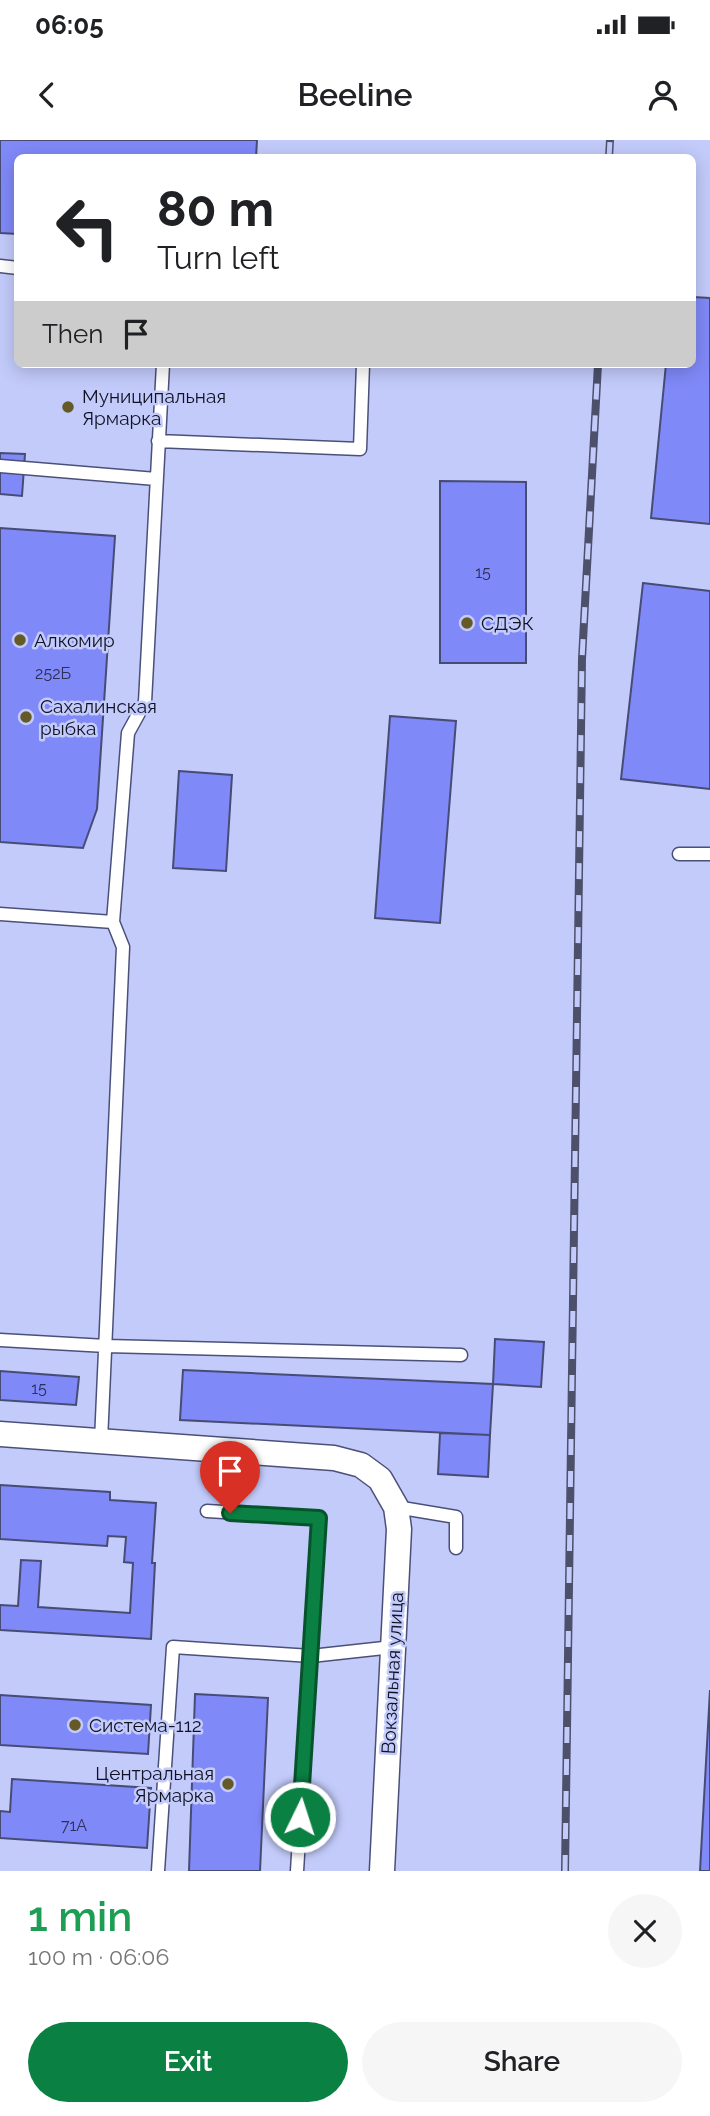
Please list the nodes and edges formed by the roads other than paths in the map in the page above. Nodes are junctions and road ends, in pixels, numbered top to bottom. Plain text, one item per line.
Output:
1 (163, 368) edge
2 (363, 368) edge
3 (158, 441) junction
4 (0, 466) edge
5 (156, 479) junction
6 (679, 854) dead end
7 (710, 854) edge
8 (0, 914) edge
9 (113, 922) junction
10 (0, 1340) edge
11 (106, 1346) junction
12 (461, 1355) dead end
13 (0, 1434) edge
14 (102, 1441) junction
15 (396, 1507) junction
16 (207, 1511) dead end
17 (456, 1548) dead end
18 (393, 1647) junction
19 (311, 1657) junction
20 (158, 1871) edge
21 (297, 1871) edge
22 (382, 1871) edge

1 - 3 lane
2 - 3 lane
3 - 5 lane
4 - 5 lane
5 - 9 lane
6 - 7 lane
8 - 9 lane
9 - 11 lane
10 - 11 lane
11 - 12 lane
11 - 14 lane
13 - 14 street
14 - 15 street, Вокзальная улица
15 - 17 lane
15 - 18 street, Вокзальная улица
16 - 19 lane
18 - 19 lane
18 - 22 street, Вокзальная улица
19 - 20 lane
19 - 21 lane

